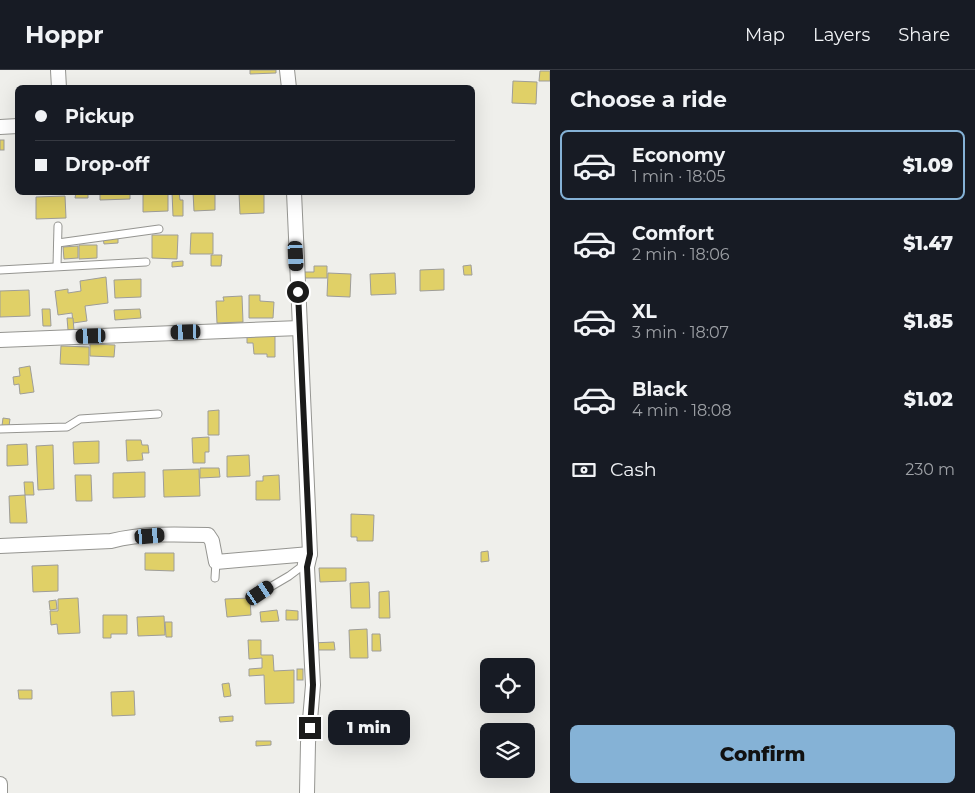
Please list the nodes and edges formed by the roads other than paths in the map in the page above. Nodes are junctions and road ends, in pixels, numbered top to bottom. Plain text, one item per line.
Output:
1 (58, 70) edge
2 (287, 70) edge
3 (59, 85) edge
4 (288, 85) edge
5 (15, 126) edge
6 (0, 127) edge
7 (294, 195) edge
8 (58, 226) dead end
9 (159, 229) dead end
10 (58, 243) junction
11 (146, 262) dead end
12 (57, 266) junction
13 (0, 270) edge
14 (300, 328) junction
15 (0, 340) edge
16 (158, 414) dead end
17 (0, 429) edge
18 (0, 546) edge
19 (307, 554) junction
20 (216, 562) junction
21 (215, 578) dead end
22 (260, 593) dead end
23 (0, 784) edge
24 (0, 793) edge
25 (307, 793) edge

1 - 3 street
2 - 4 street
5 - 6 street
7 - 14 street
8 - 10 lane
9 - 10 lane
10 - 12 lane
11 - 12 lane
12 - 13 lane
14 - 15 street
14 - 19 street
16 - 17 lane
18 - 20 street
19 - 20 street
19 - 22 lane
19 - 25 street
20 - 21 lane
23 - 24 street

